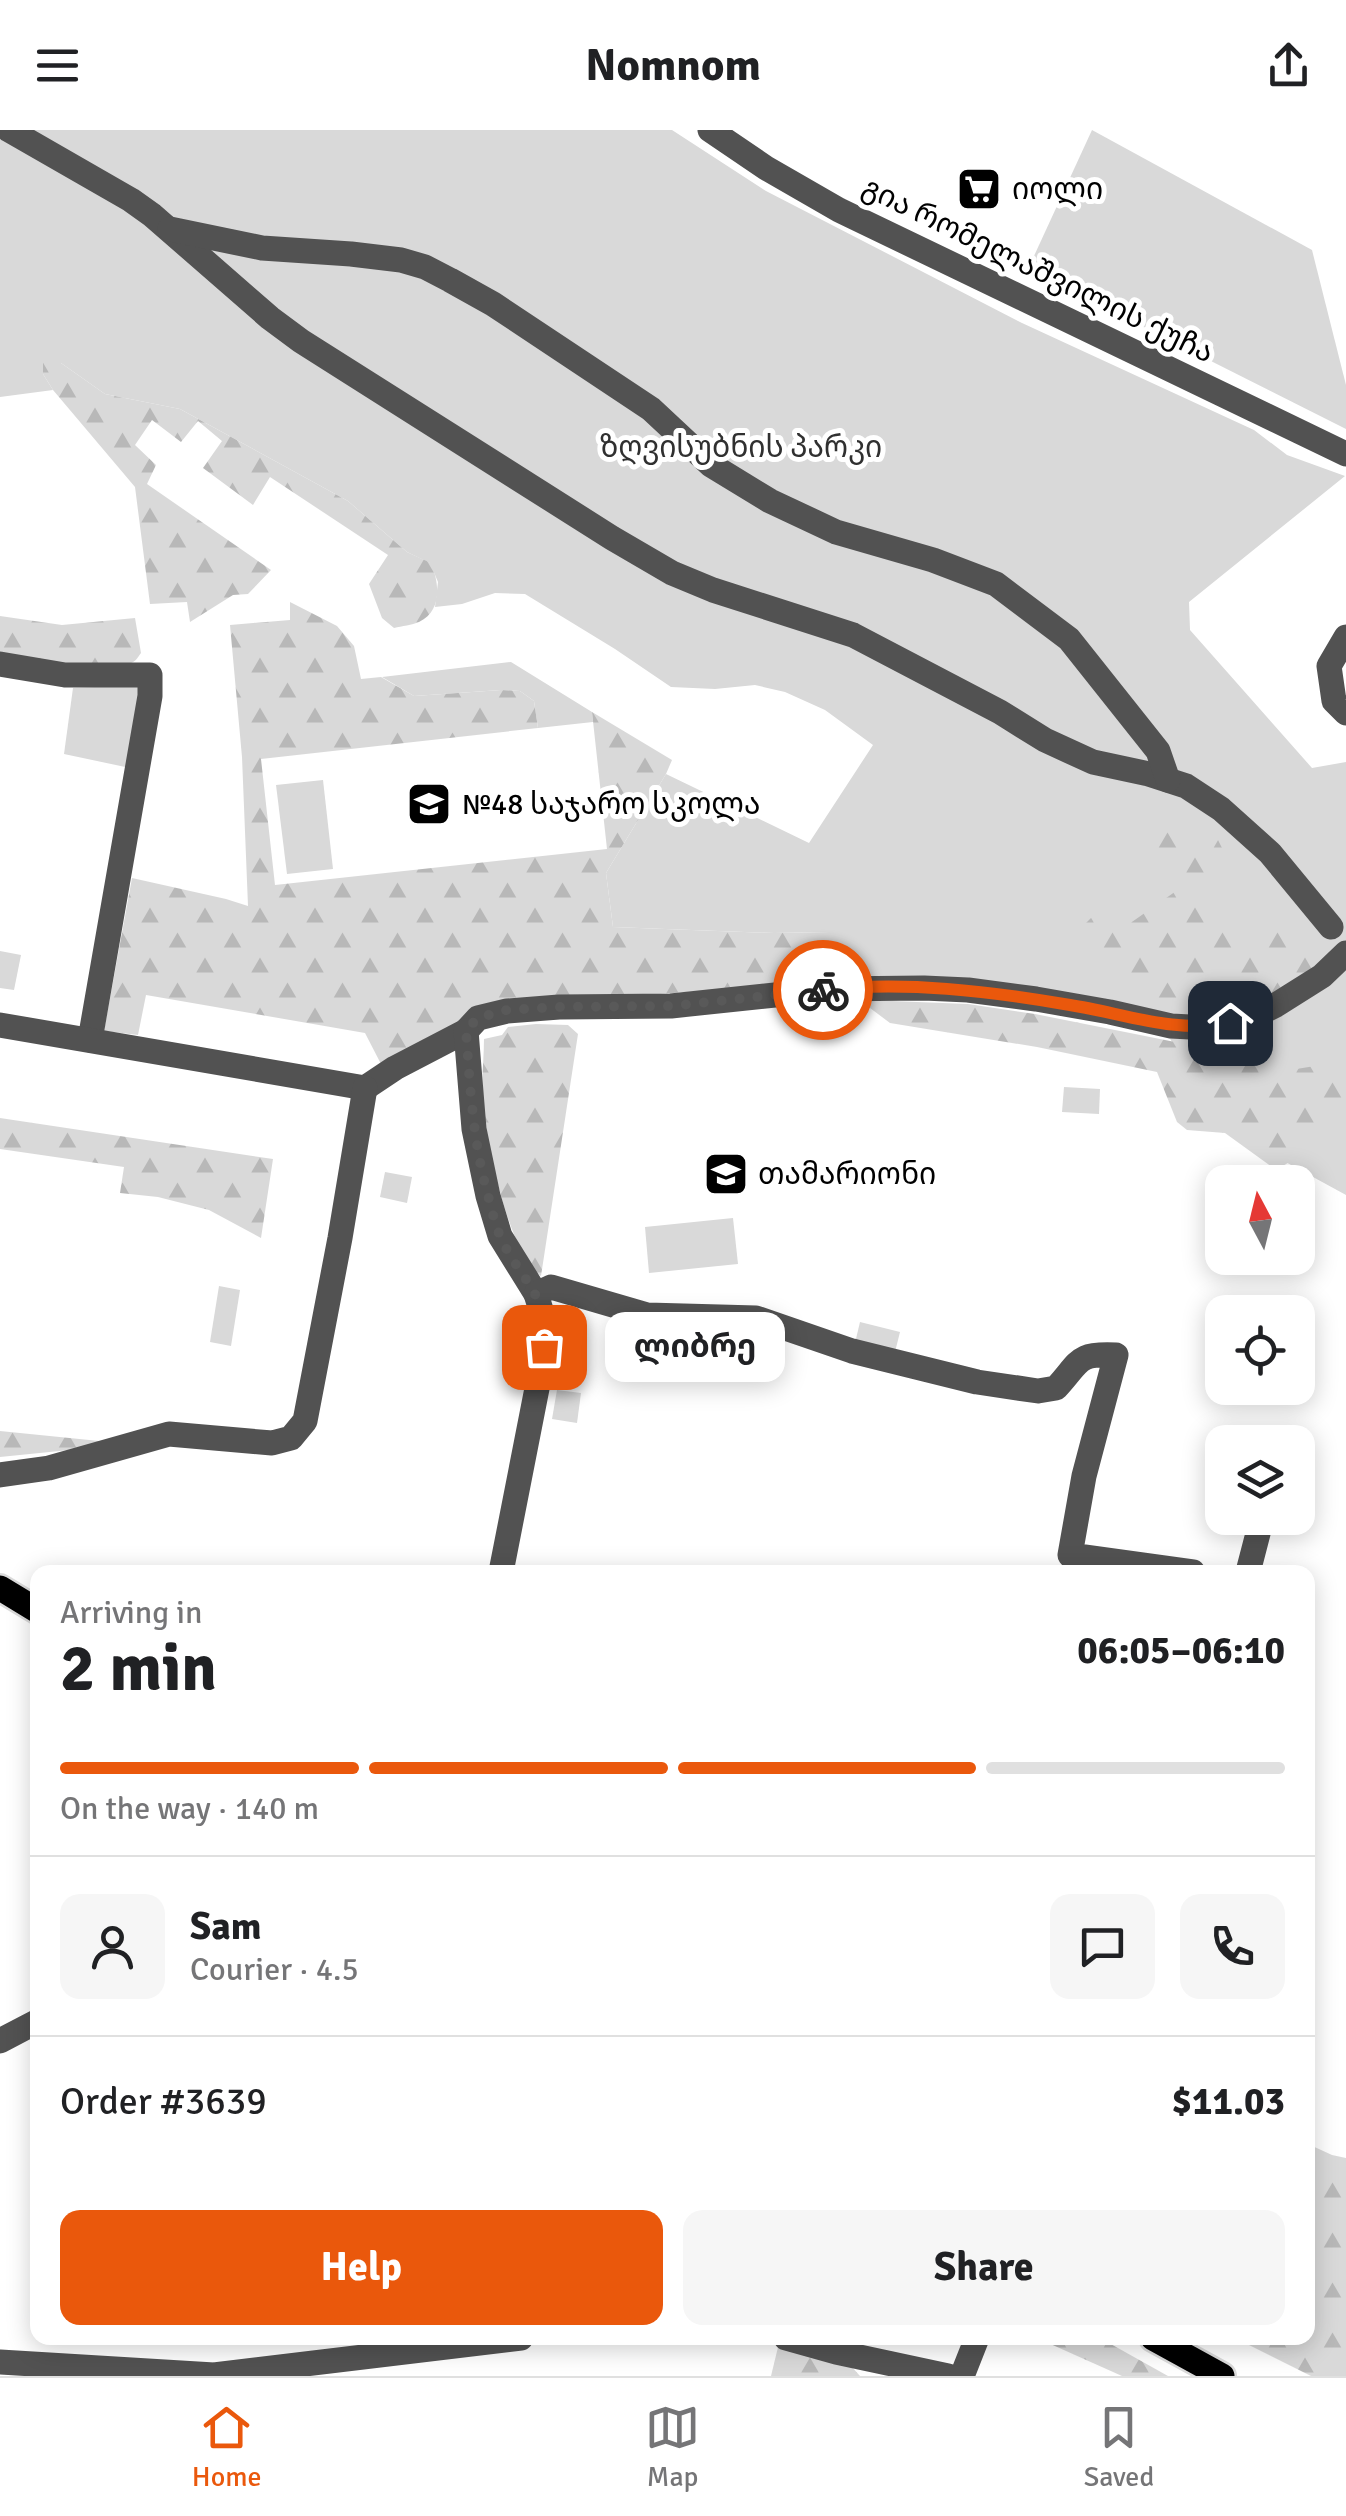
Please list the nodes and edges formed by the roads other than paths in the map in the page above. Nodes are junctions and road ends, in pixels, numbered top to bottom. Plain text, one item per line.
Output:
1 (9, 130) edge
2 (710, 130) edge
3 (166, 228) junction
4 (1346, 454) edge
5 (1346, 637) edge
6 (0, 664) edge
7 (1346, 712) edge
8 (1168, 780) junction
9 (1331, 927) dead end
10 (1346, 954) edge
11 (0, 1025) edge
12 (466, 1030) junction
13 (90, 1040) junction
14 (365, 1088) junction
15 (536, 1294) junction
16 (0, 1474) edge
17 (1258, 1535) edge
18 (502, 1565) edge
19 (1143, 1565) edge
20 (1250, 1565) edge
21 (0, 1588) edge
22 (30, 1606) edge
23 (30, 2026) edge
24 (0, 2042) edge
25 (463, 2345) edge
26 (811, 2345) edge
27 (974, 2345) edge
28 (1166, 2345) edge
29 (0, 2362) edge
30 (948, 2376) edge
31 (962, 2376) edge
32 (1222, 2376) edge

1 - 3 street
2 - 4 street, გია რომელაშვილის ქუჩა
3 - 8 street
3 - 8 street
5 - 7 street
6 - 13 street
8 - 9 street
10 - 12 street
11 - 13 street
12 - 14 street
12 - 15 street
13 - 14 street
14 - 16 street
15 - 18 street
15 - 19 street
17 - 20 street
21 - 22 main road
23 - 24 street
25 - 29 street
26 - 30 street
27 - 31 street
28 - 32 main road

